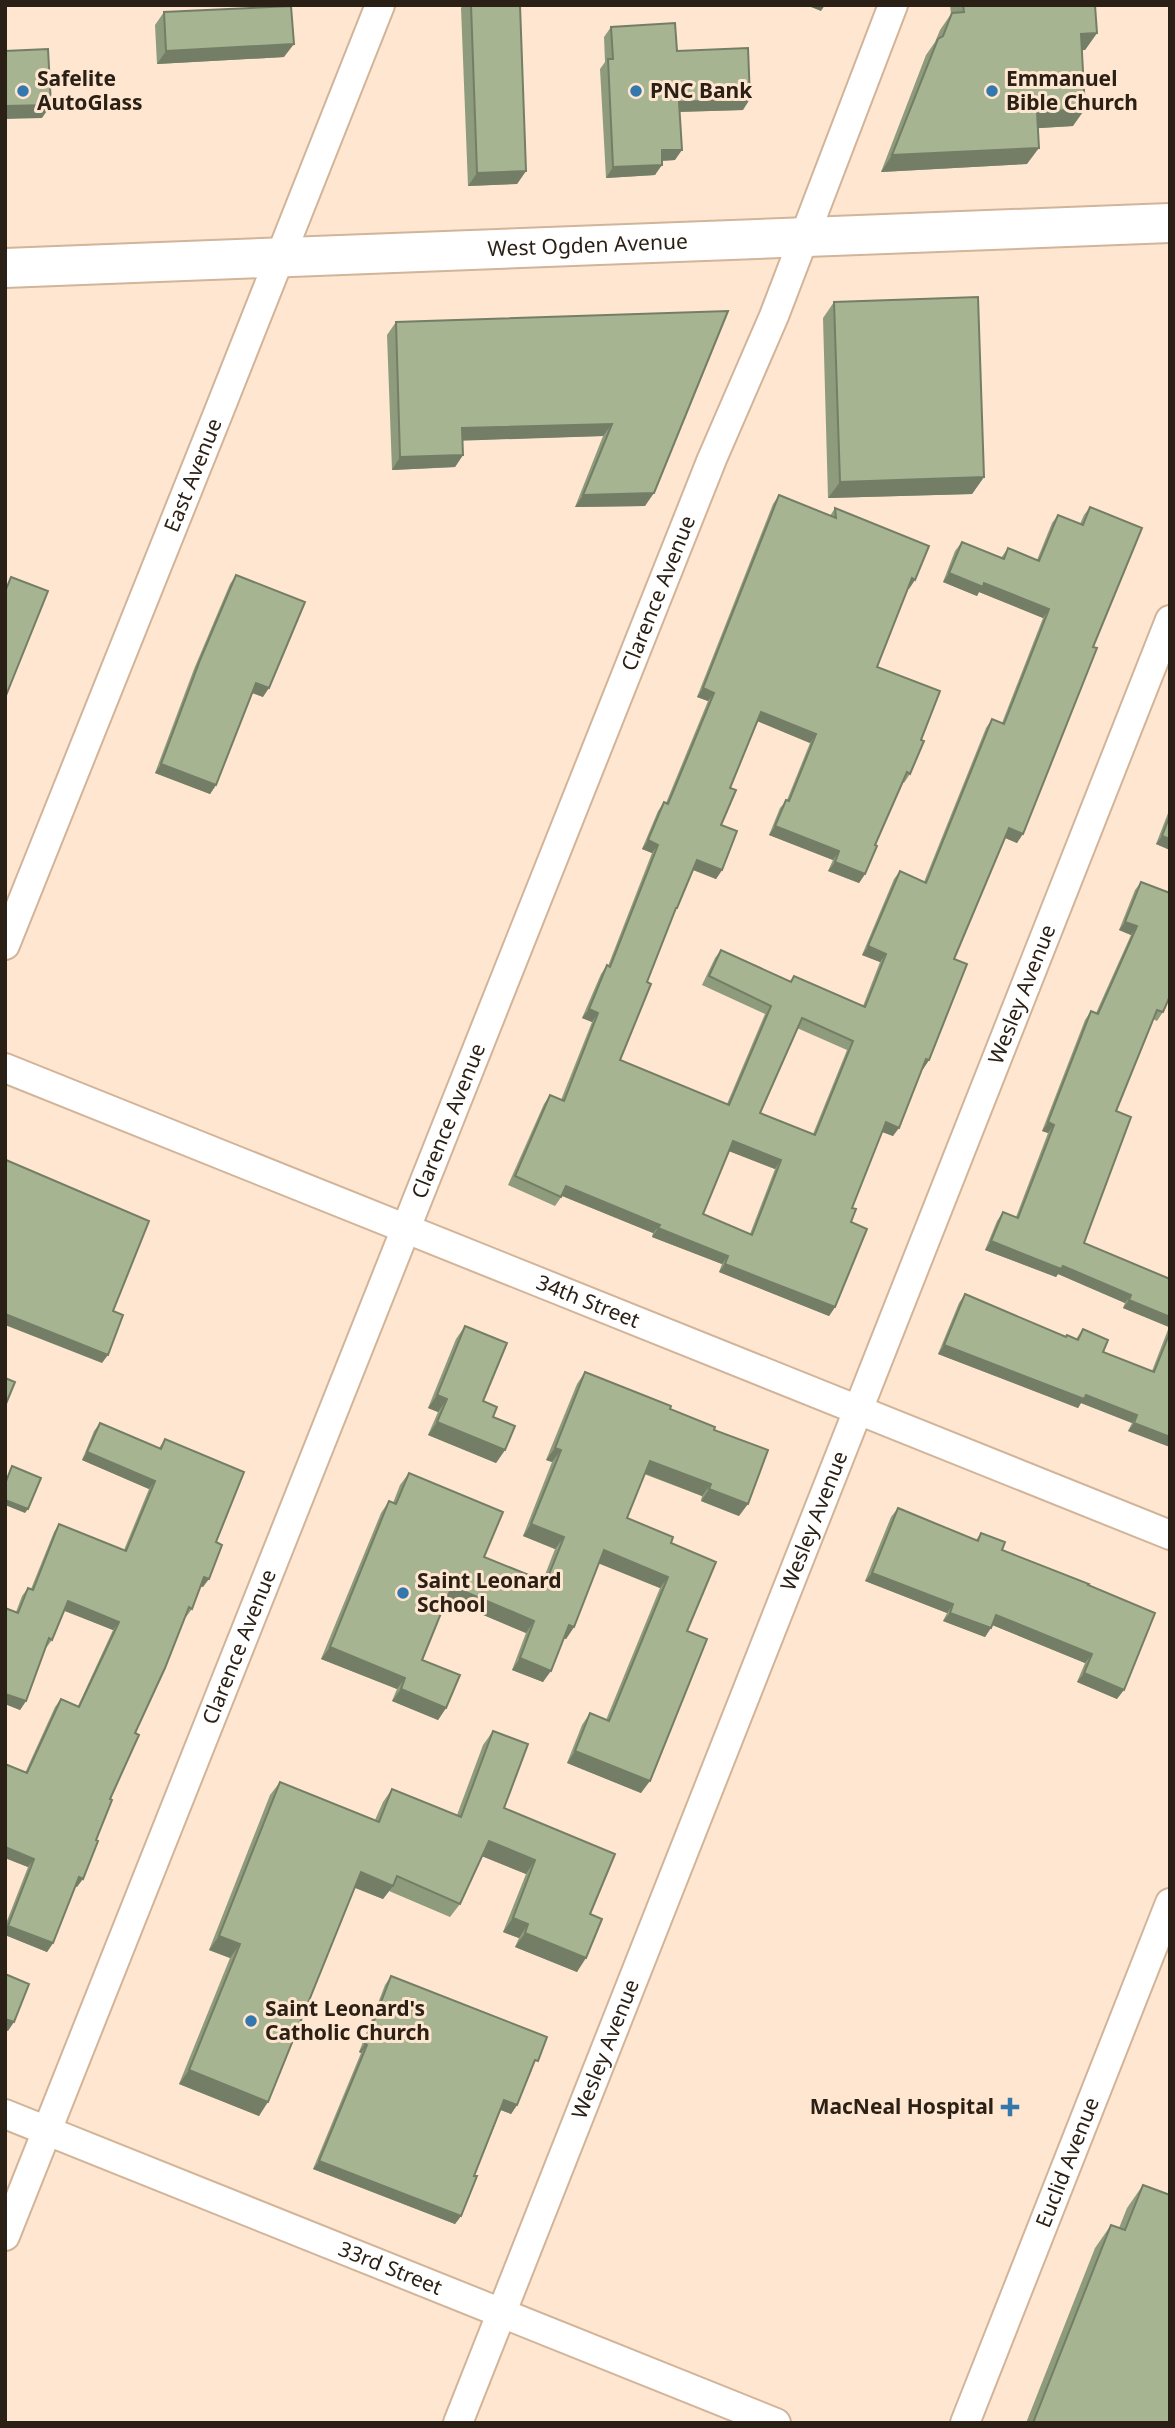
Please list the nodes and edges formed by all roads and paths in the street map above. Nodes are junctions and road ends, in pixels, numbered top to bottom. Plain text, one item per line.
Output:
1 (380, 5) edge
2 (893, 5) edge
3 (1170, 223) edge
4 (803, 237) junction
5 (281, 257) junction
6 (5, 268) edge
7 (1170, 620) edge
8 (5, 945) edge
9 (5, 1068) edge
10 (406, 1229) junction
11 (858, 1410) junction
12 (1170, 1535) edge
13 (1170, 1903) edge
14 (5, 2113) edge
15 (48, 2130) junction
16 (5, 2236) edge
17 (502, 2313) junction
18 (458, 2423) edge
19 (776, 2423) edge
20 (965, 2423) edge

1 - 5 street, East Avenue
2 - 4 street, Clarence Avenue
3 - 4 main road, West Ogden Avenue
4 - 5 main road, West Ogden Avenue
4 - 10 street, Clarence Avenue
5 - 6 main road, West Ogden Avenue
5 - 8 street, East Avenue
7 - 11 street, Wesley Avenue
9 - 10 street, 34th Street
10 - 11 street, 34th Street
10 - 15 street, Clarence Avenue
11 - 12 street, 34th Street
11 - 17 street, Wesley Avenue
13 - 20 street, Euclid Avenue
14 - 15 street, 33rd Street
15 - 16 street, Clarence Avenue
15 - 17 street, 33rd Street
17 - 18 street, Wesley Avenue
17 - 19 street, 33rd Street

